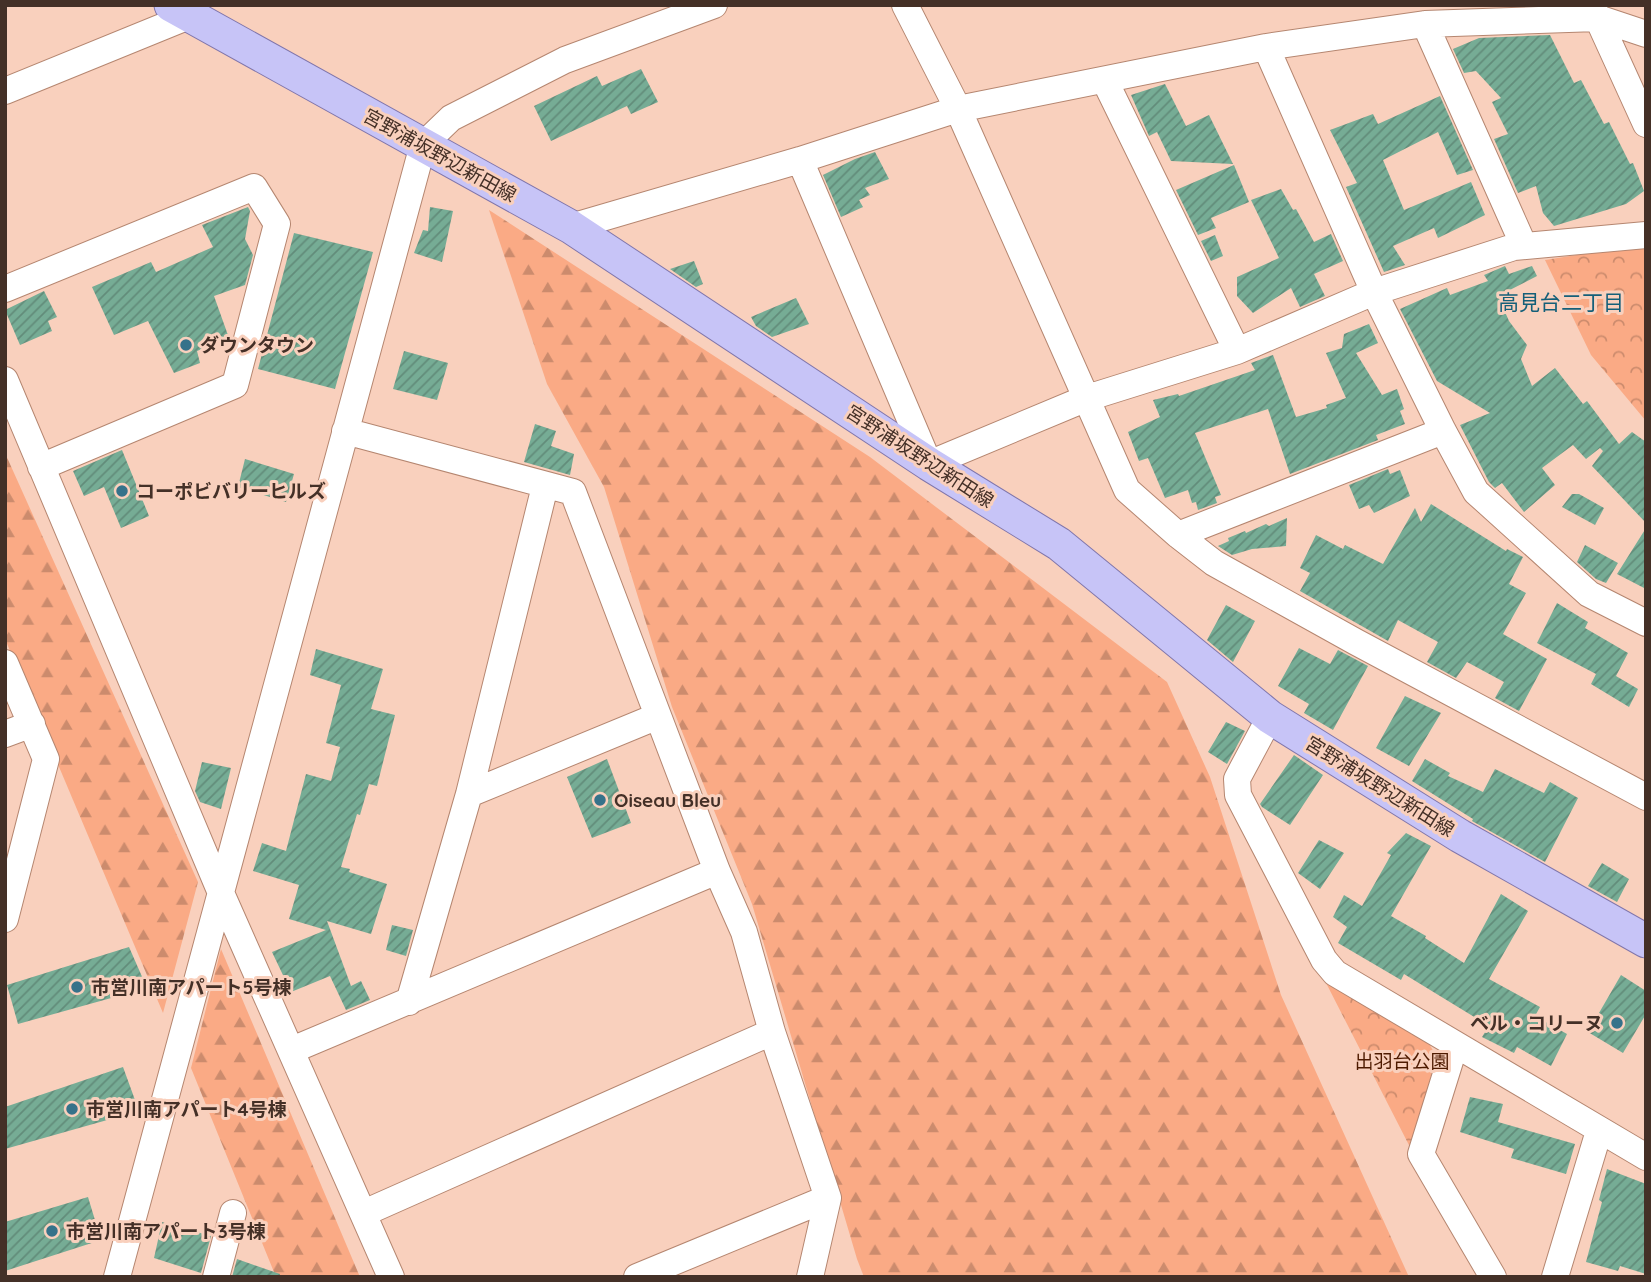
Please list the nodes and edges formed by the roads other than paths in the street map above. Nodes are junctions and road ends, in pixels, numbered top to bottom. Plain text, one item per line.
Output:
1 (714, 5) edge
2 (905, 5) edge
3 (180, 10) edge
4 (1595, 11) edge
5 (1425, 24) junction
6 (1646, 34) edge
7 (1266, 47) junction
8 (5, 66) edge
9 (30, 81) junction
10 (1105, 81) junction
11 (5, 91) edge
12 (958, 109) junction
13 (1646, 124) edge
14 (423, 145) junction
15 (800, 160) junction
16 (571, 227) junction
17 (1646, 235) edge
18 (1524, 246) junction
19 (5, 289) edge
20 (1374, 292) junction
21 (1237, 351) junction
22 (5, 380) edge
23 (1087, 398) junction
24 (345, 431) junction
25 (1443, 432) junction
26 (929, 464) junction
27 (41, 467) junction
28 (545, 486) junction
29 (1178, 535) junction
30 (1646, 623) edge
31 (5, 663) edge
32 (658, 716) junction
33 (1270, 717) junction
34 (32, 724) junction
35 (5, 734) edge
36 (469, 794) junction
37 (1646, 797) edge
38 (717, 870) junction
39 (221, 893) junction
40 (6, 917) edge
41 (1646, 941) edge
42 (409, 1002) junction
43 (772, 1032) junction
44 (1455, 1045) junction
45 (292, 1050) junction
46 (1599, 1131) junction
47 (1646, 1157) edge
48 (828, 1198) junction
49 (233, 1213) dead end
50 (364, 1213) junction
51 (117, 1277) edge
52 (216, 1277) edge
53 (391, 1277) edge
54 (637, 1277) edge
55 (810, 1277) edge
56 (1493, 1277) edge
57 (1555, 1277) edge

1 - 14 street
2 - 12 street
3 - 9 street
3 - 14 main road, 宮野浦坂野辺新田線
4 - 5 street
4 - 6 street
4 - 13 street
5 - 7 street
5 - 18 street
7 - 10 street
7 - 20 street
8 - 9 street
9 - 11 street
10 - 12 street
10 - 21 street
12 - 15 street
12 - 23 street
14 - 16 main road, 宮野浦坂野辺新田線
14 - 24 street
15 - 16 street
15 - 26 street
16 - 26 main road, 宮野浦坂野辺新田線
17 - 18 street
18 - 20 street
19 - 27 street
20 - 21 street
20 - 25 street
21 - 23 street
22 - 27 street
23 - 26 street
23 - 29 street
24 - 28 street
24 - 39 street
25 - 29 street
25 - 30 street
26 - 33 main road, 宮野浦坂野辺新田線
27 - 39 street
28 - 32 street
28 - 36 street
29 - 37 street
31 - 34 street
32 - 36 street
32 - 38 street
33 - 41 main road, 宮野浦坂野辺新田線
33 - 44 street
34 - 35 street
34 - 40 street
36 - 42 street
38 - 42 street
38 - 43 street
39 - 45 street
39 - 51 street
42 - 45 street
43 - 48 street
43 - 50 street
44 - 46 street
44 - 56 street
45 - 50 street
46 - 47 street
46 - 57 street
48 - 54 street
48 - 55 street
49 - 52 street
50 - 53 street

